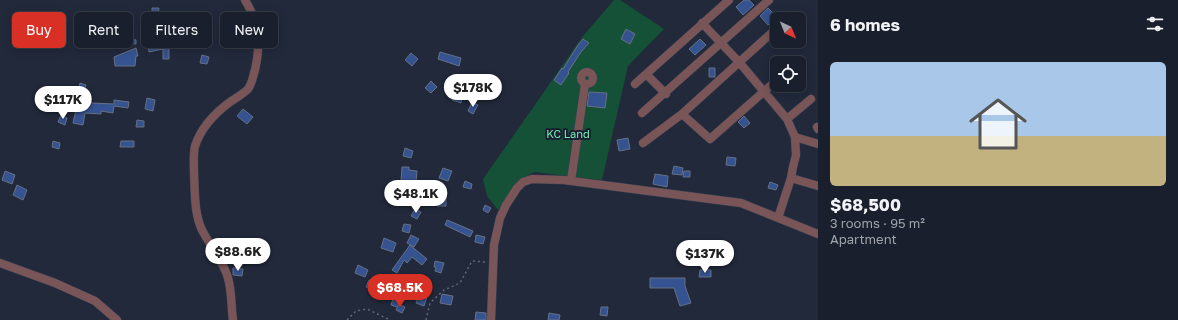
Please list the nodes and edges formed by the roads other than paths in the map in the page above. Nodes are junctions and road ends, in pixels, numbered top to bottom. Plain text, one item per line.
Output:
1 (245, 0) edge
2 (729, 0) edge
3 (769, 0) edge
4 (702, 23) junction
5 (770, 34) edge
6 (721, 44) junction
7 (739, 62) junction
8 (646, 74) junction
9 (585, 84) dead end
10 (635, 84) dead end
11 (770, 86) edge
12 (763, 92) junction
13 (666, 94) junction
14 (811, 99) dead end
15 (642, 114) dead end
16 (682, 114) junction
17 (787, 119) junction
18 (795, 137) junction
19 (643, 143) dead end
20 (818, 144) edge
21 (791, 178) junction
22 (571, 181) junction
23 (818, 186) edge
24 (778, 218) junction
25 (818, 234) edge
26 (0, 263) edge
27 (117, 320) edge
28 (232, 320) edge
29 (491, 320) edge

1 - 28 street
2 - 4 street
3 - 6 street
4 - 6 street
4 - 8 street
5 - 7 street
6 - 7 street
6 - 13 street
7 - 12 street
7 - 16 street
8 - 10 street
8 - 13 street
9 - 22 street
11 - 12 street
12 - 16 street
12 - 17 street
13 - 15 street
14 - 17 street
16 - 19 street
17 - 18 street
18 - 20 street
18 - 21 street
21 - 23 street
21 - 24 street
22 - 24 street
22 - 29 street
24 - 25 street
26 - 27 street

